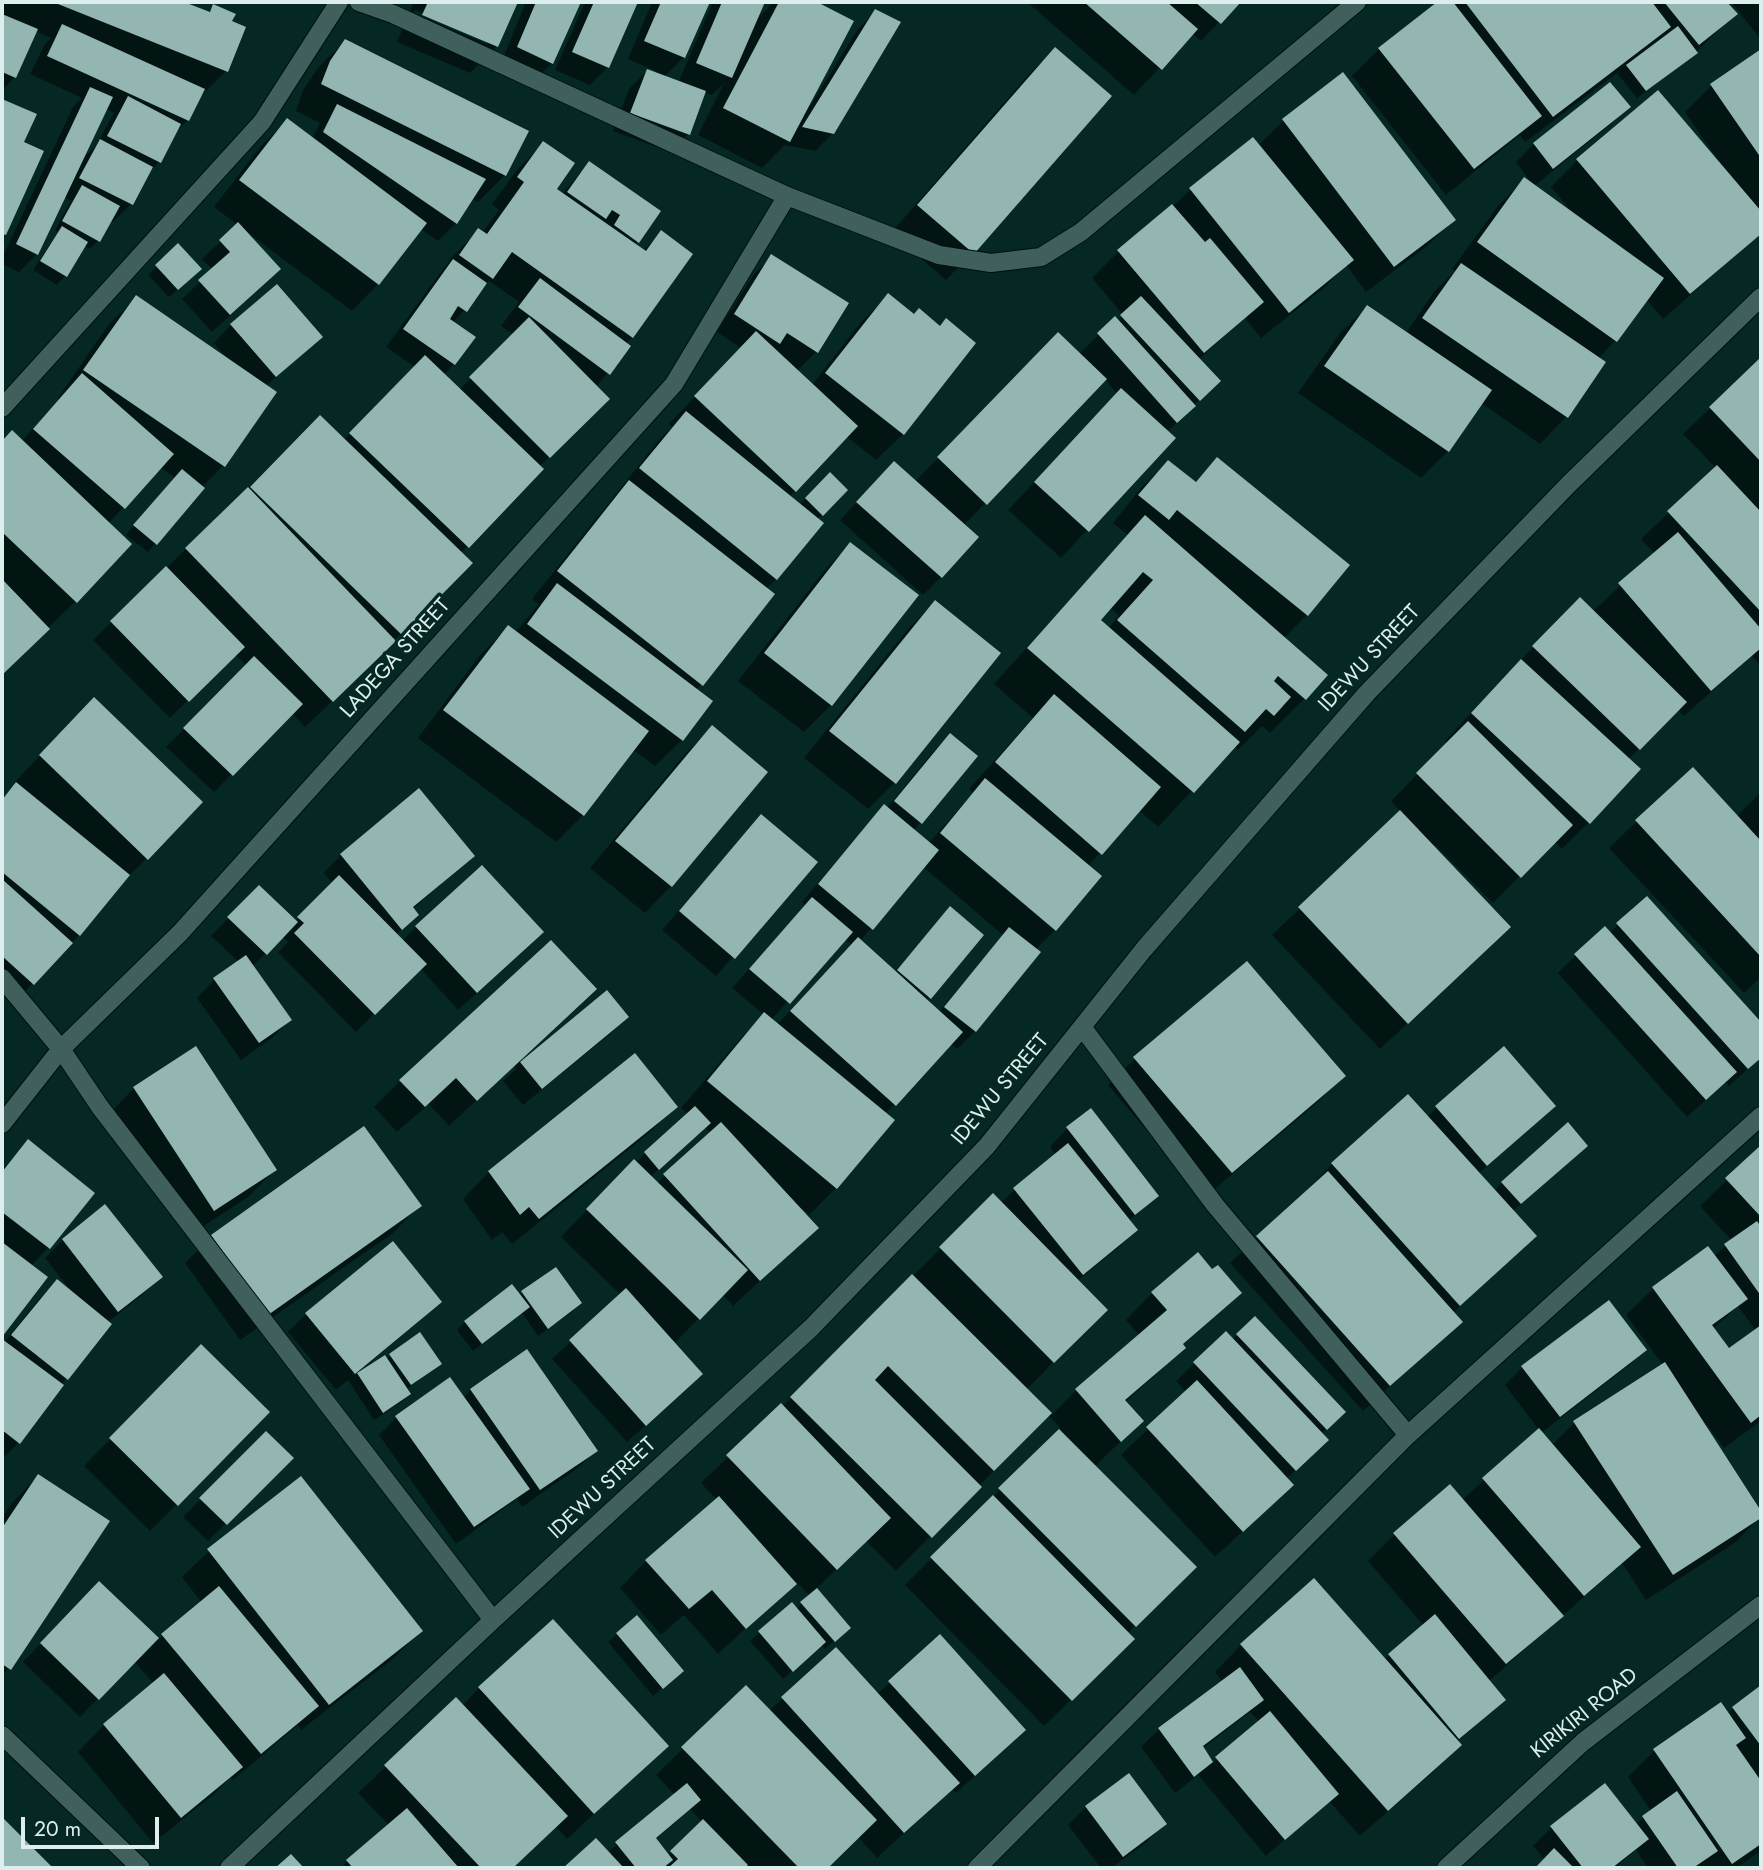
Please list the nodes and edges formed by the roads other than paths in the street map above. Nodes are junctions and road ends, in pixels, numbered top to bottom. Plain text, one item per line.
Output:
1 (339, 2) edge
2 (359, 2) edge
3 (1357, 2) edge
4 (396, 8) edge
5 (786, 196) junction
6 (1761, 297) edge
7 (2, 408) edge
8 (2, 978) edge
9 (1082, 1027) junction
10 (61, 1049) junction
11 (1761, 1116) edge
12 (2, 1124) edge
13 (1408, 1435) junction
14 (1761, 1605) edge
15 (493, 1620) junction
16 (2, 1735) edge
17 (141, 1868) edge
18 (229, 1868) edge
19 (977, 1868) edge
20 (1446, 1868) edge

1 - 7 street
2 - 4 street
3 - 5 street
4 - 5 street
5 - 10 street, LADEGA STREET
6 - 9 street, IDEWU STREET
8 - 10 street
9 - 13 street
9 - 15 street, IDEWU STREET
10 - 12 street, LADEGA STREET
10 - 15 street
11 - 13 street
13 - 19 street
14 - 20 street, KIRIKIRI ROAD
15 - 18 street, IDEWU STREET
16 - 17 street

